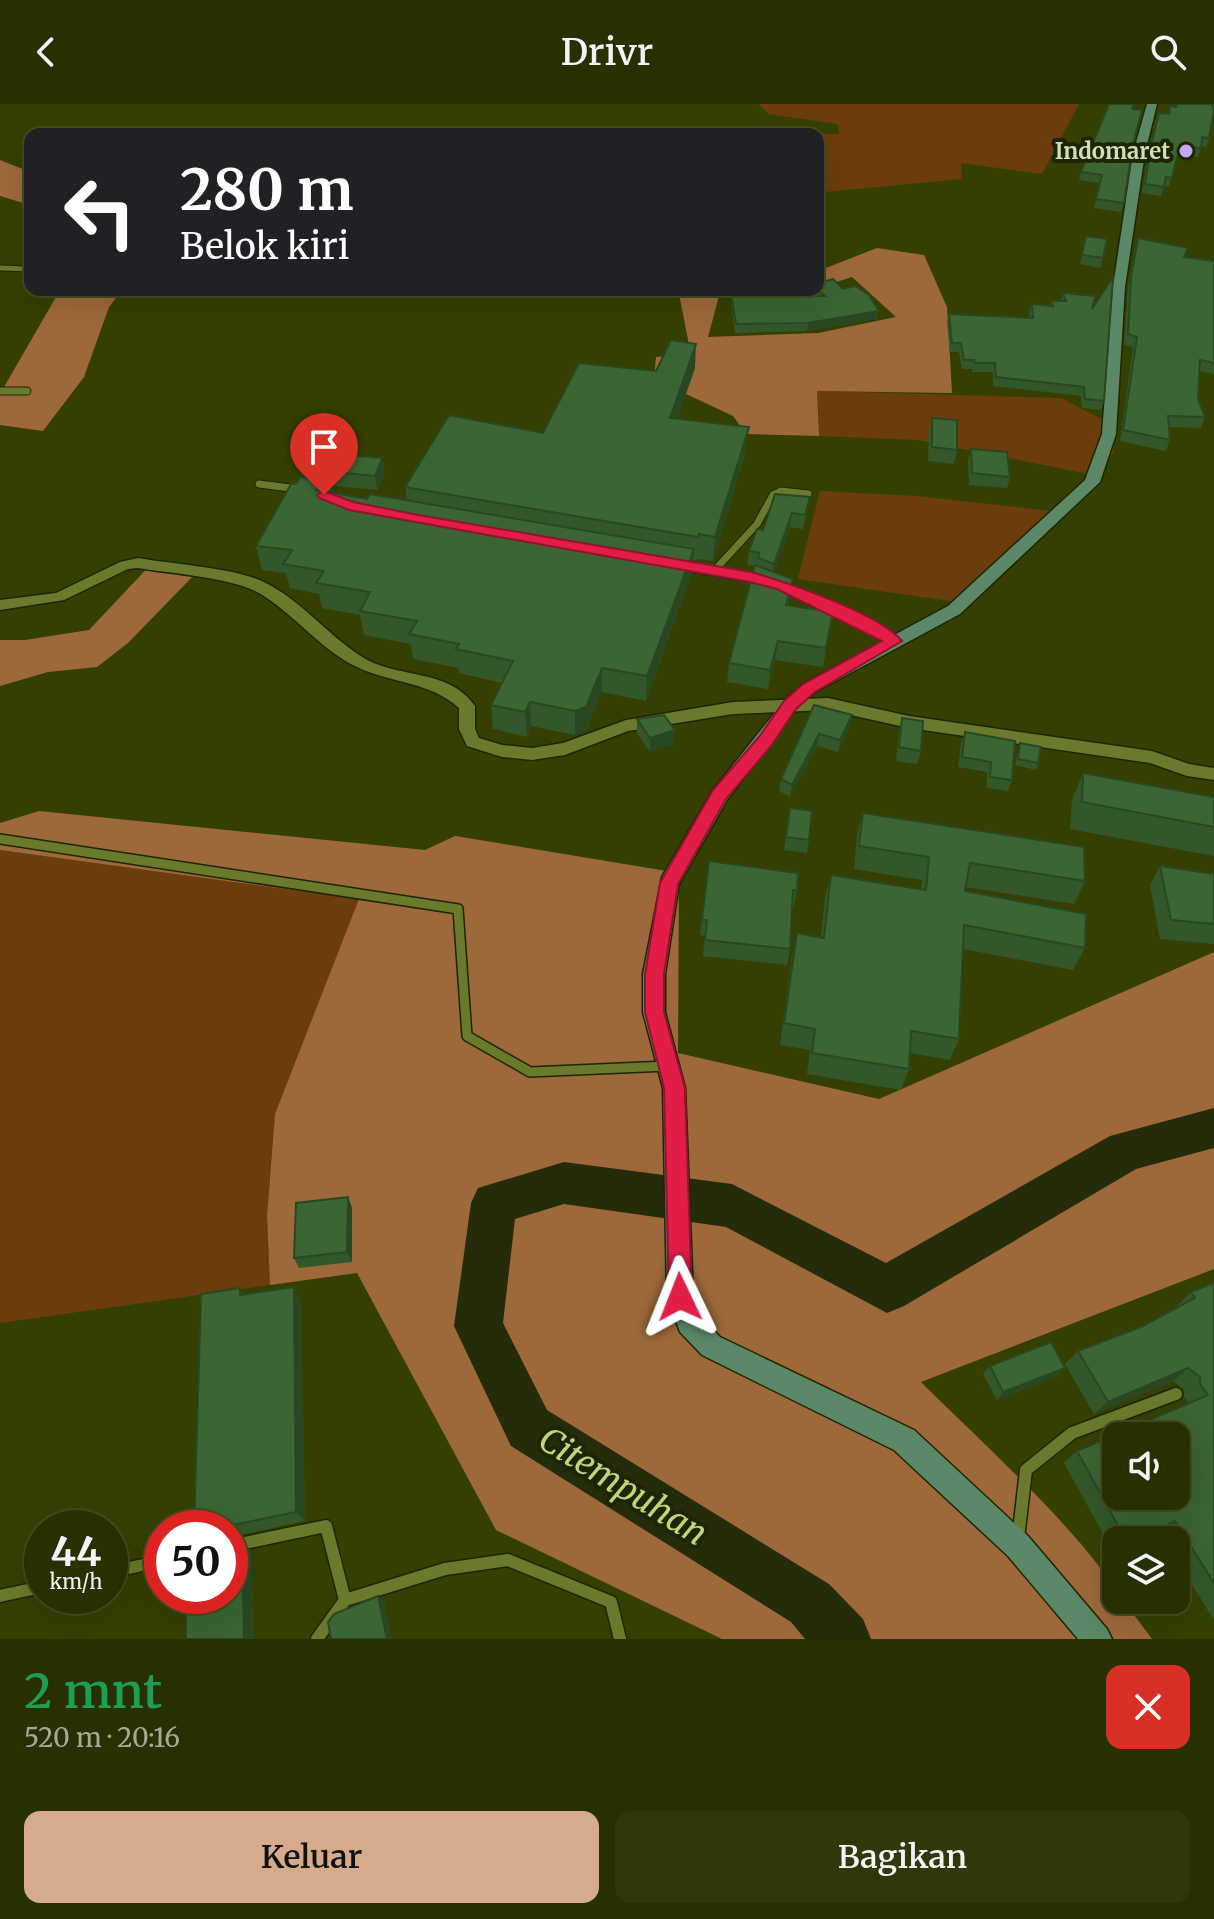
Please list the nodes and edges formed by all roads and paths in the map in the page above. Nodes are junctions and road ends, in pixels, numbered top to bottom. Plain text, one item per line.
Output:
1 (1152, 104) edge
2 (0, 268) edge
3 (24, 269) edge
4 (0, 391) edge
5 (27, 391) dead end
6 (259, 484) dead end
7 (310, 492) edge
8 (808, 494) edge
9 (666, 565) edge
10 (713, 572) junction
11 (0, 605) edge
12 (894, 641) junction
13 (790, 705) junction
14 (1214, 774) edge
15 (0, 839) edge
16 (671, 1077) junction
17 (1176, 1394) dead end
18 (248, 1542) edge
19 (1018, 1546) junction
20 (24, 1591) edge
21 (0, 1596) edge
22 (345, 1600) junction
23 (317, 1639) edge
24 (620, 1639) edge
25 (1097, 1639) edge

1 - 12 main road
2 - 3 lane
4 - 5 lane
6 - 7 lane
8 - 10 lane
9 - 10 lane
10 - 12 lane
11 - 13 street
12 - 13 main road
13 - 14 street
13 - 16 main road
15 - 16 lane
16 - 19 main road
17 - 19 lane
18 - 22 lane
19 - 25 main road
20 - 21 lane
22 - 23 lane
22 - 24 lane

